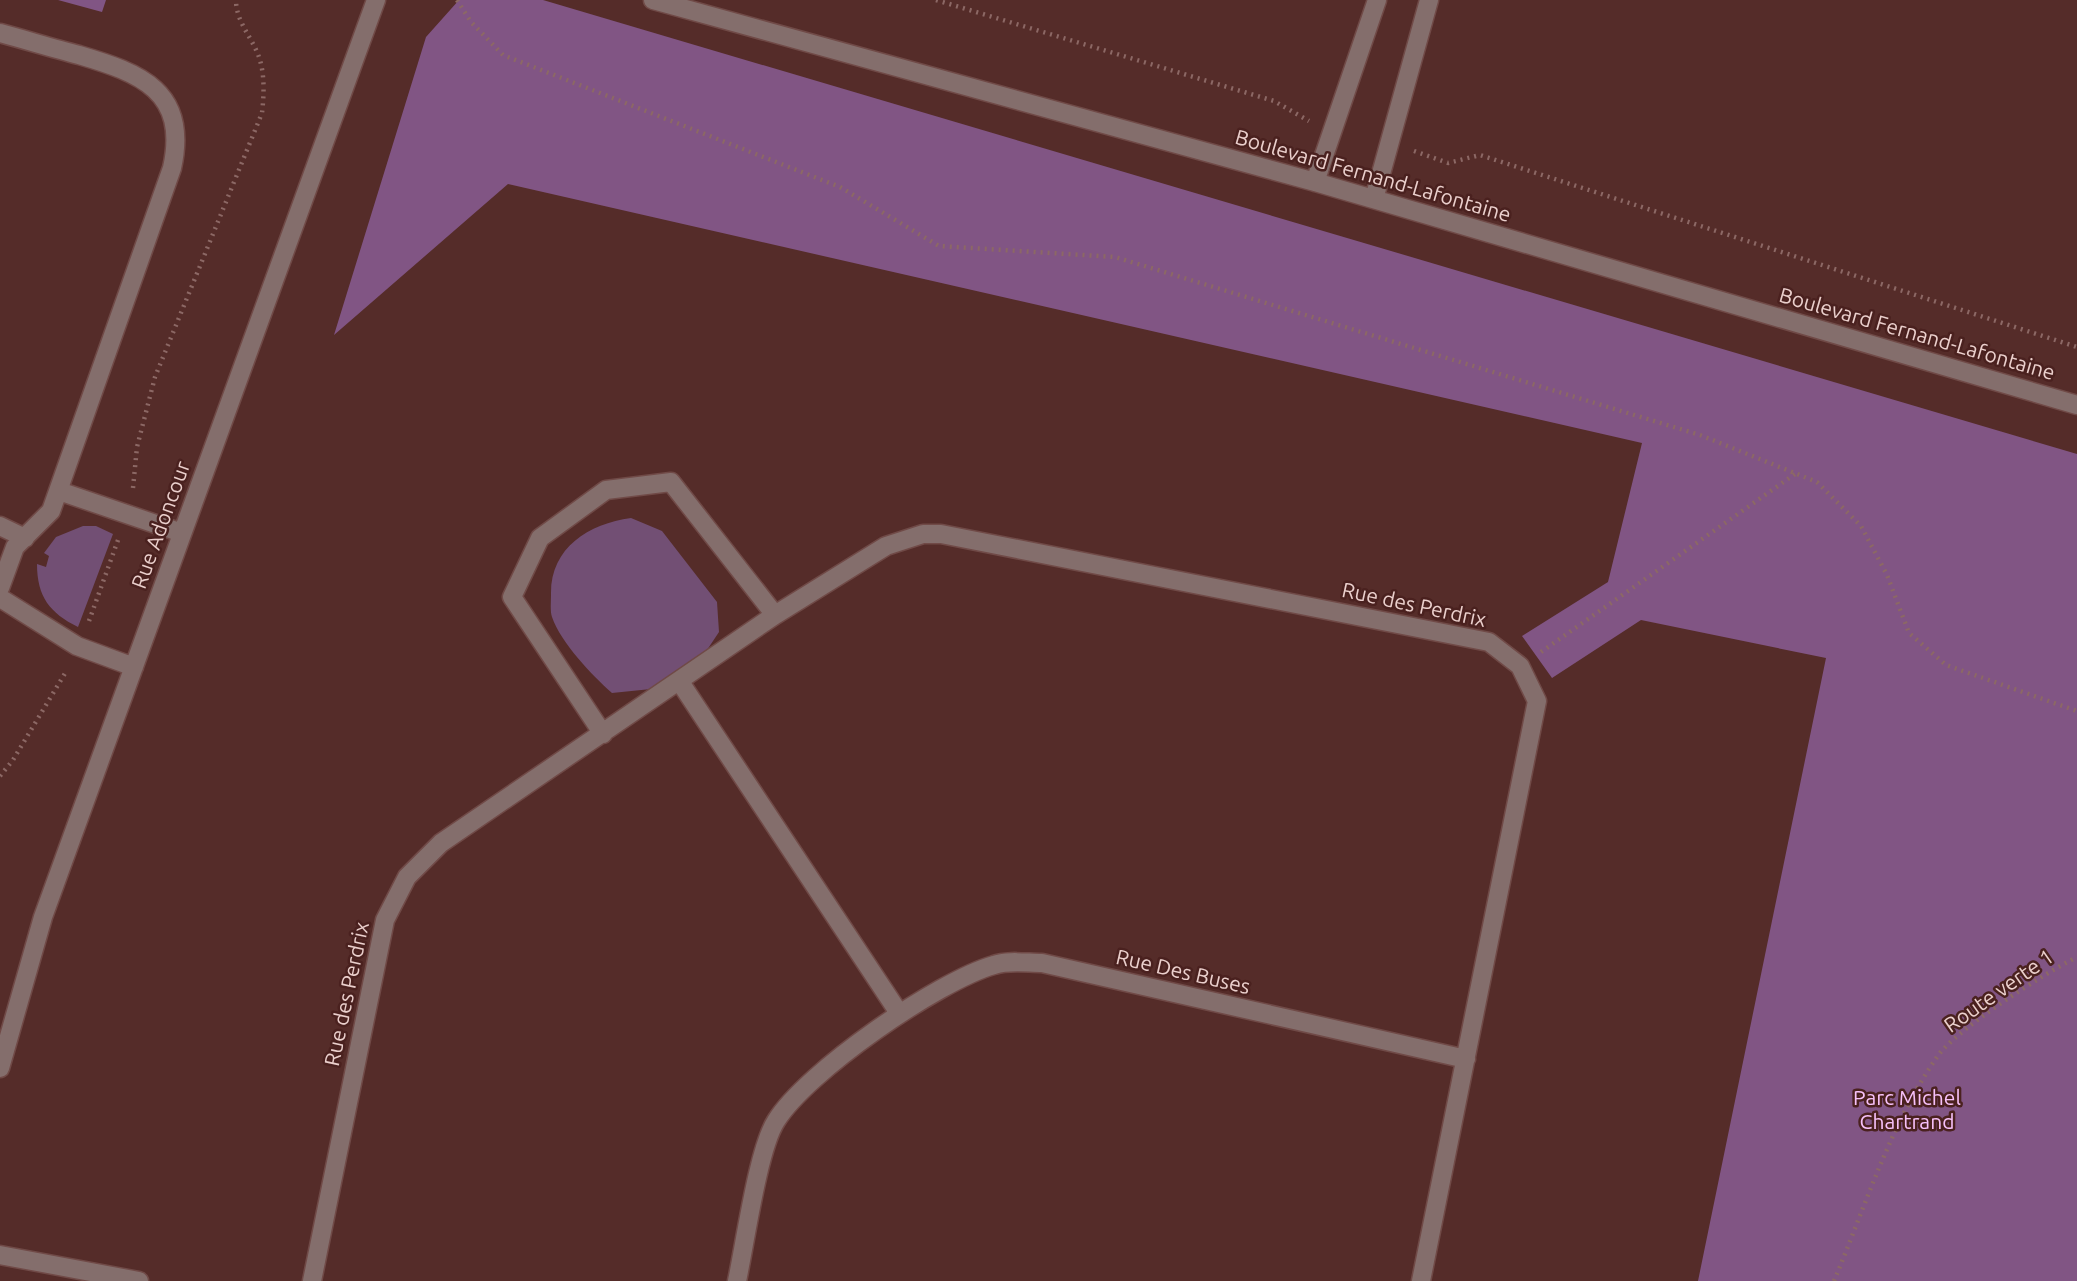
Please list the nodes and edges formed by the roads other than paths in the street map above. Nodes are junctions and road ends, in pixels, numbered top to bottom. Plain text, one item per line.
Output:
1 (376, 0) edge
2 (653, 0) edge
3 (1377, 0) edge
4 (1429, 0) edge
5 (0, 33) edge
6 (1315, 182) junction
7 (1374, 199) junction
8 (2077, 405) edge
9 (59, 491) junction
10 (0, 526) edge
11 (182, 533) junction
12 (24, 538) junction
13 (0, 588) edge
14 (0, 598) edge
15 (775, 615) junction
16 (134, 667) junction
17 (680, 682) junction
18 (603, 734) junction
19 (899, 1013) junction
20 (1466, 1059) junction
21 (0, 1068) edge
22 (0, 1255) edge
23 (139, 1281) edge
24 (312, 1281) edge
25 (737, 1281) edge
26 (1422, 1281) edge

1 - 11 street, Rue Adoncour
2 - 6 street, Boulevard Fernand-Lafontaine
3 - 6 street
4 - 7 street
5 - 9 street
6 - 7 street, Boulevard Fernand-Lafontaine
7 - 8 street, Boulevard Fernand-Lafontaine
9 - 11 street
9 - 12 street
10 - 12 street
11 - 16 street, Rue Adoncour
12 - 13 street
14 - 16 street
15 - 17 street, Rue des Perdrix
15 - 18 street
15 - 20 street, Rue des Perdrix
16 - 21 street, Rue Adoncour
17 - 18 street, Rue des Perdrix
17 - 19 street
18 - 24 street, Rue des Perdrix
19 - 20 street, Rue Des Buses
19 - 25 street, Rue Des Buses
20 - 26 street, Rue des Perdrix
22 - 23 street

